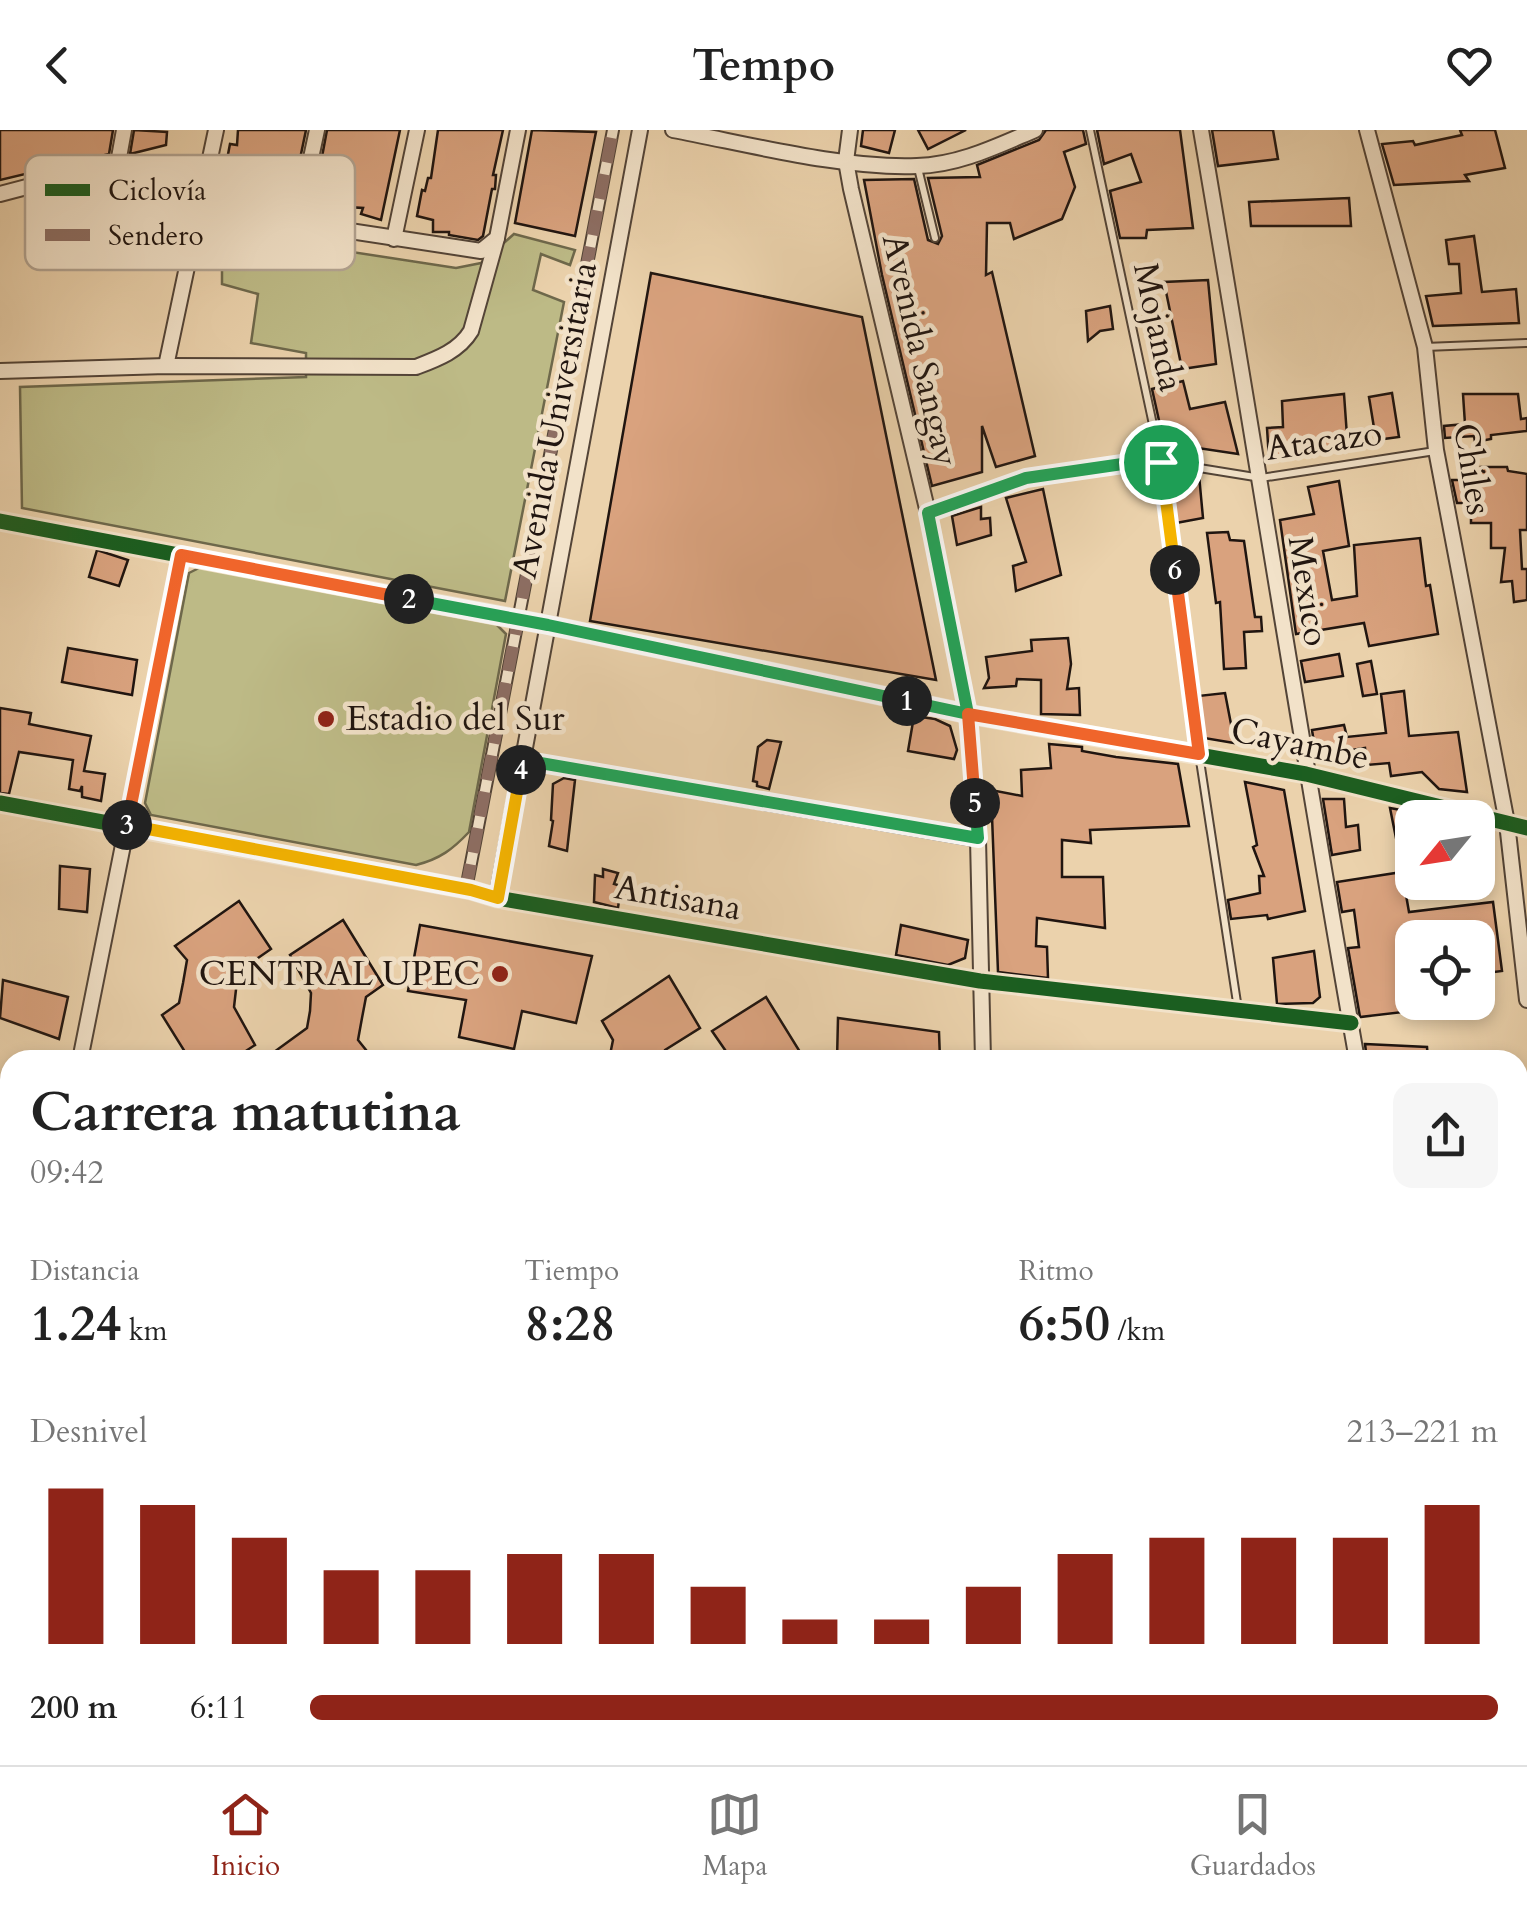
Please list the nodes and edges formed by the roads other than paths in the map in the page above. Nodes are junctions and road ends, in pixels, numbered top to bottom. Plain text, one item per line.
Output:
1 (124, 130) edge
2 (216, 130) edge
3 (317, 130) edge
4 (417, 130) edge
5 (518, 130) edge
6 (613, 130) edge
7 (640, 130) edge
8 (673, 130) edge
9 (850, 130) edge
10 (1035, 130) edge
11 (1090, 130) edge
12 (1201, 130) edge
13 (1367, 130) edge
14 (749, 137) edge
15 (119, 155) edge
16 (210, 155) edge
17 (311, 155) edge
18 (846, 161) junction
19 (918, 166) junction
20 (25, 187) edge
21 (0, 194) edge
22 (355, 233) edge
23 (497, 238) junction
24 (935, 238) dead end
25 (394, 239) junction
26 (186, 270) edge
27 (1527, 344) edge
28 (1425, 347) junction
29 (166, 366) junction
30 (0, 370) edge
31 (1436, 450) junction
32 (1161, 462) junction
33 (1261, 478) junction
34 (928, 513) junction
35 (0, 520) edge
36 (181, 555) junction
37 (516, 620) junction
38 (548, 625) junction
39 (968, 714) junction
40 (1199, 754) junction
41 (523, 760) junction
42 (1306, 774) junction
43 (0, 804) edge
44 (1507, 822) junction
45 (127, 827) junction
46 (1527, 828) edge
47 (978, 838) junction
48 (466, 889) junction
49 (498, 898) junction
50 (980, 980) junction
51 (1527, 1000) edge
52 (1239, 1010) junction
53 (1350, 1023) junction
54 (82, 1050) edge
55 (984, 1050) edge
56 (1355, 1050) edge

1 - 15 street
2 - 16 street
3 - 17 street
4 - 25 street
5 - 23 street
6 - 37 street
7 - 38 street, Avenida Universitaria
8 - 14 street
9 - 18 street, Avenida Sangay
10 - 19 street
11 - 32 lane, Mojanda
12 - 33 street, Mexico
13 - 28 street, Chiles
14 - 18 street
18 - 19 street
18 - 34 street, Avenida Sangay
19 - 24 lane
20 - 21 street
22 - 25 street
23 - 25 street
23 - 29 street
26 - 29 street
27 - 28 lane
28 - 31 street, Chiles
29 - 30 street
31 - 33 lane, Atacazo
31 - 44 street, Chiles
32 - 33 lane, Atacazo
32 - 34 lane, Atacazo
32 - 40 lane, Mojanda
33 - 42 street, Mexico
34 - 39 street, Avenida Sangay
35 - 36 street, Cayambe
36 - 37 street, Cayambe
36 - 45 street
37 - 38 street, Cayambe
37 - 48 street
38 - 39 street, Cayambe
38 - 41 street, Avenida Universitaria
39 - 40 street, Cayambe
39 - 47 street, Avenida Sangay
40 - 42 street, Cayambe
40 - 52 lane, Mojanda
41 - 47 street
41 - 49 street, Avenida Universitaria
42 - 44 street, Cayambe
42 - 53 street, Mexico
43 - 45 street, Antisana
44 - 46 street, Cayambe
44 - 51 street, Chiles
45 - 48 street, Antisana
45 - 54 street
47 - 50 street, Avenida Sangay
48 - 49 street, Antisana
49 - 50 street, Antisana
50 - 52 street, Antisana
50 - 55 street, Avenida Sangay
52 - 53 street, Antisana
53 - 56 street, Mexico

